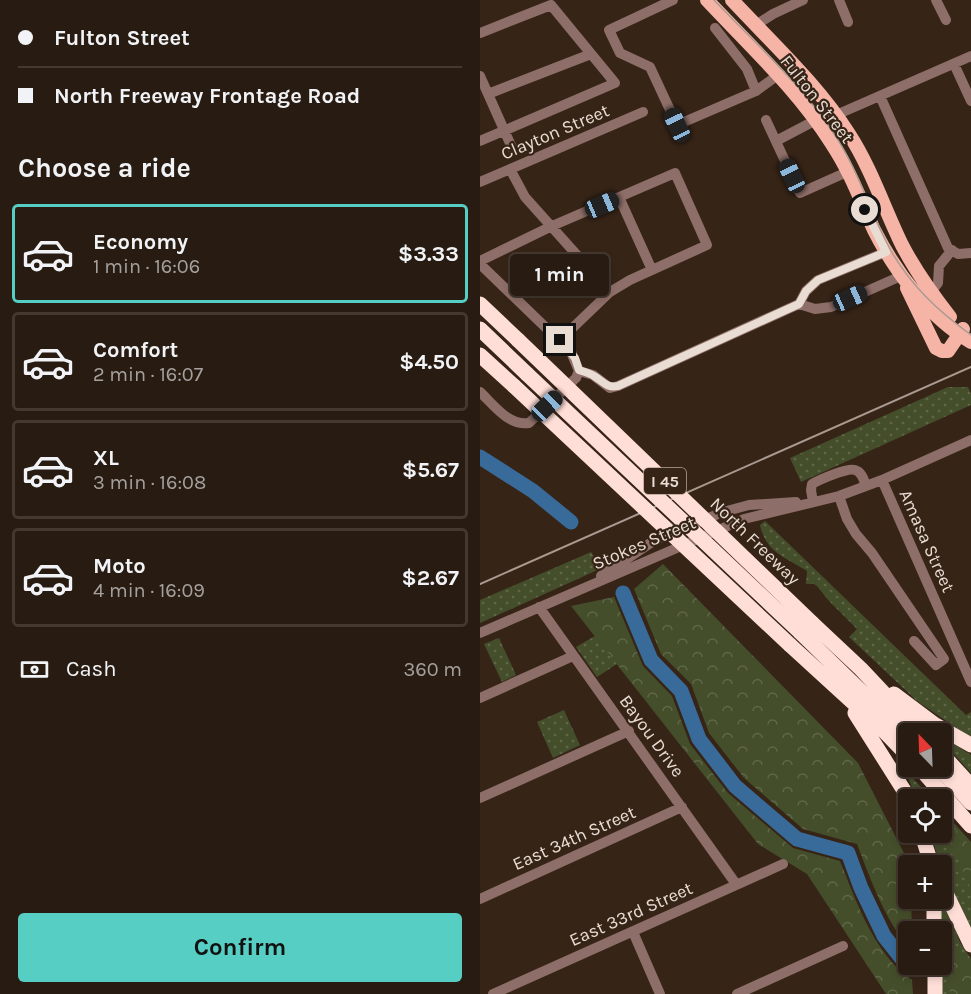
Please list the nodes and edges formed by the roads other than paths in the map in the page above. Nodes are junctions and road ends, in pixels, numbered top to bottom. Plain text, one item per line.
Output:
1 (673, 0) edge
2 (707, 0) edge
3 (732, 0) edge
4 (803, 0) edge
5 (839, 0) edge
6 (936, 0) edge
7 (946, 20) dead end
8 (848, 22) dead end
9 (756, 25) junction
10 (715, 28) dead end
11 (480, 33) edge
12 (591, 54) junction
13 (971, 56) edge
14 (954, 64) junction
15 (778, 75) junction
16 (480, 76) edge
17 (756, 91) junction
18 (488, 94) junction
19 (880, 96) junction
20 (971, 101) edge
21 (643, 112) dead end
22 (836, 115) junction
23 (766, 120) dead end
24 (816, 120) junction
25 (504, 130) junction
26 (480, 141) edge
27 (776, 141) junction
28 (513, 150) dead end
29 (510, 169) junction
30 (847, 172) junction
31 (480, 183) edge
32 (619, 197) junction
33 (552, 226) junction
34 (952, 250) junction
35 (886, 252) junction
36 (971, 253) edge
37 (480, 262) edge
38 (652, 270) junction
39 (901, 276) junction
40 (610, 292) junction
41 (931, 292) junction
42 (480, 304) edge
43 (799, 304) junction
44 (480, 329) edge
45 (966, 335) edge
46 (560, 340) junction
47 (480, 355) edge
48 (579, 370) junction
49 (480, 392) edge
50 (971, 440) edge
51 (882, 480) junction
52 (866, 486) junction
53 (839, 496) junction
54 (813, 502) junction
55 (539, 607) junction
56 (806, 627) junction
57 (480, 633) edge
58 (914, 641) dead end
59 (573, 656) junction
60 (861, 669) junction
61 (971, 682) edge
62 (843, 695) junction
63 (480, 698) edge
64 (912, 723) edge
65 (898, 726) edge
66 (629, 731) junction
67 (971, 745) edge
68 (898, 746) edge
69 (952, 765) edge
70 (928, 777) edge
71 (948, 777) edge
72 (971, 786) edge
73 (903, 789) edge
74 (480, 798) edge
75 (971, 803) edge
76 (682, 807) junction
77 (971, 826) edge
78 (783, 864) dead end
79 (736, 884) junction
80 (480, 899) edge
81 (952, 906) edge
82 (633, 932) junction
83 (971, 945) edge
84 (843, 946) dead end
85 (935, 975) edge
86 (493, 994) edge
87 (660, 994) edge
88 (737, 994) edge
89 (935, 994) edge

1 - 17 street
2 - 15 main road, Fulton Street
3 - 9 main road, Fulton Street
4 - 9 street
5 - 8 street
6 - 7 street
9 - 22 main road, Fulton Street
10 - 17 street
11 - 12 street
12 - 18 street
12 - 25 street
13 - 14 street
14 - 19 street
14 - 20 street
15 - 17 street
15 - 24 main road, Fulton Street
16 - 18 street
18 - 25 street
19 - 22 street
19 - 34 street
21 - 29 street, Clayton Street
22 - 41 main road, Fulton Street
23 - 27 street
24 - 27 street
24 - 30 main road, Fulton Street
25 - 26 street
25 - 28 street
27 - 30 street
29 - 31 street, Clayton Street
29 - 33 street
30 - 35 main road, Fulton Street
32 - 33 street
32 - 38 street
32 - 38 street
33 - 37 street
33 - 40 street
34 - 36 street
34 - 41 street
35 - 39 main road, Fulton Street
35 - 43 street
37 - 46 street
38 - 40 street
39 - 43 street
39 - 45 main road, Fulton Street
39 - 45 main road
40 - 46 street
41 - 45 main road, Fulton Street
42 - 56 highway, North Freeway / I 45, bridge
43 - 48 street
44 - 56 highway, North Freeway, bridge
46 - 48 street
47 - 62 highway, I 45, bridge
48 - 49 street
50 - 51 street, Stokes Street
51 - 52 street, Stokes Street
51 - 61 street, Amasa Street
52 - 53 street, Stokes Street
52 - 54 street
53 - 54 street, Stokes Street
53 - 58 street
54 - 55 street, Stokes Street
55 - 57 street, Stokes Street
55 - 59 street, Bayou Drive
56 - 60 highway, North Freeway / I 45
56 - 65 highway, North Freeway
59 - 63 street
59 - 66 street, Bayou Drive
60 - 64 highway, North Freeway / I 45
60 - 67 highway
62 - 68 highway, I 45
62 - 73 highway
66 - 74 street
66 - 76 street, Bayou Drive
69 - 72 highway
70 - 77 highway
71 - 75 highway
76 - 79 street, Bayou Drive
76 - 80 street, East 34th Street
78 - 79 street, East 33rd Street
79 - 82 street, East 33rd Street
81 - 83 highway
82 - 86 street, East 33rd Street
82 - 87 street
84 - 88 street
85 - 89 highway

